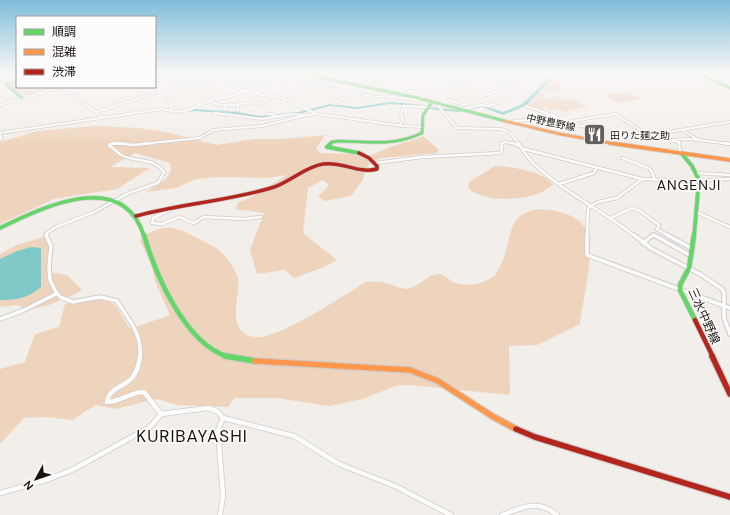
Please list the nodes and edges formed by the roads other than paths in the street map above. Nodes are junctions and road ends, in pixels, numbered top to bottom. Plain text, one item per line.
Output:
1 (26, 97) edge
2 (76, 97) edge
3 (142, 97) edge
4 (169, 97) edge
5 (223, 97) edge
6 (269, 97) edge
7 (276, 97) edge
8 (347, 97) edge
9 (391, 97) edge
10 (413, 97) edge
11 (479, 97) edge
12 (508, 97) edge
13 (22, 98) joint
14 (282, 98) joint
15 (418, 98) junction
16 (210, 100) junction
17 (262, 102) junction
18 (334, 104) dead end
19 (440, 104) junction
20 (0, 105) edge
21 (226, 105) junction
22 (238, 105) junction
23 (429, 105) junction
24 (526, 106) dead end
25 (461, 109) junction
26 (172, 111) junction
27 (96, 112) junction
28 (214, 113) dead end
29 (317, 114) junction
30 (306, 115) junction
31 (275, 116) junction
32 (102, 117) junction
33 (550, 120) junction
34 (564, 122) junction
35 (730, 122) edge
36 (514, 123) junction
37 (400, 126) junction
38 (423, 127) junction
39 (682, 130) junction
40 (0, 134) edge
41 (649, 136) junction
42 (660, 138) junction
43 (1, 139) edge
44 (700, 140) junction
45 (730, 144) edge
46 (523, 149) junction
47 (671, 153) junction
48 (682, 154) junction
49 (622, 158) dead end
50 (730, 160) edge
51 (376, 163) junction
52 (596, 169) junction
53 (696, 173) junction
54 (730, 175) edge
55 (642, 179) junction
56 (730, 179) edge
57 (655, 180) junction
58 (699, 180) junction
59 (559, 184) junction
60 (113, 202) junction
61 (172, 206) junction
62 (590, 206) junction
63 (696, 212) junction
64 (136, 216) junction
65 (261, 217) dead end
66 (610, 218) junction
67 (730, 227) edge
68 (0, 228) edge
69 (643, 244) junction
70 (693, 249) junction
71 (691, 256) junction
72 (689, 268) junction
73 (680, 290) junction
74 (56, 294) junction
75 (724, 306) junction
76 (730, 308) edge
77 (0, 319) edge
78 (730, 334) edge
79 (730, 394) edge
80 (161, 414) junction
81 (223, 418) junction
82 (0, 493) edge
83 (730, 496) edge
84 (220, 515) edge
85 (451, 515) edge
86 (502, 515) edge
87 (557, 515) edge

1 - 13 street
2 - 27 street
3 - 27 street
4 - 26 street
5 - 16 street
6 - 17 street
7 - 14 street
8 - 18 street
9 - 15 street
10 - 15 street, 中野豊野線
11 - 19 street
12 - 25 street
13 - 20 street
14 - 29 street
15 - 23 street, 中野豊野線
16 - 21 street
16 - 26 street
17 - 22 street
17 - 31 street
19 - 23 street, 中野豊野線
19 - 25 street, 中野豊野線
19 - 46 street
21 - 22 street
21 - 22 street
23 - 37 street
23 - 38 street
24 - 33 street
25 - 36 street, 中野豊野線
26 - 32 street
27 - 32 street
28 - 31 street
29 - 30 street
29 - 37 street
30 - 31 street
30 - 60 street
32 - 40 street
33 - 34 street
33 - 36 street
34 - 41 street
34 - 41 street
35 - 39 street
36 - 47 street, 中野豊野線
37 - 38 street
38 - 51 street
39 - 41 street
39 - 44 street
40 - 43 street
41 - 42 street
42 - 44 street
42 - 47 street
44 - 45 street
46 - 51 street
46 - 52 street
46 - 59 street
47 - 48 street, 中野豊野線
48 - 50 street, 中野豊野線
48 - 53 street, 三水中野線
49 - 57 street
51 - 61 street
52 - 55 street
52 - 59 street
53 - 54 street
53 - 58 street, 三水中野線
55 - 57 street
55 - 62 street
56 - 58 street
57 - 58 street
58 - 63 street, 三水中野線
59 - 62 street
60 - 64 street
60 - 68 street
60 - 74 street
61 - 64 street
61 - 65 street
62 - 66 street
62 - 73 street
63 - 67 street
63 - 70 street, 三水中野線
64 - 83 street
66 - 69 street
66 - 70 street
69 - 71 street
69 - 72 street
70 - 71 street, 三水中野線
71 - 72 street, 三水中野線
72 - 73 street, 三水中野線
72 - 75 street
73 - 75 street
73 - 79 street, 三水中野線
74 - 77 street
74 - 80 street
75 - 76 street
75 - 78 street
80 - 81 street
80 - 82 street
81 - 84 street
81 - 85 street
86 - 87 street

